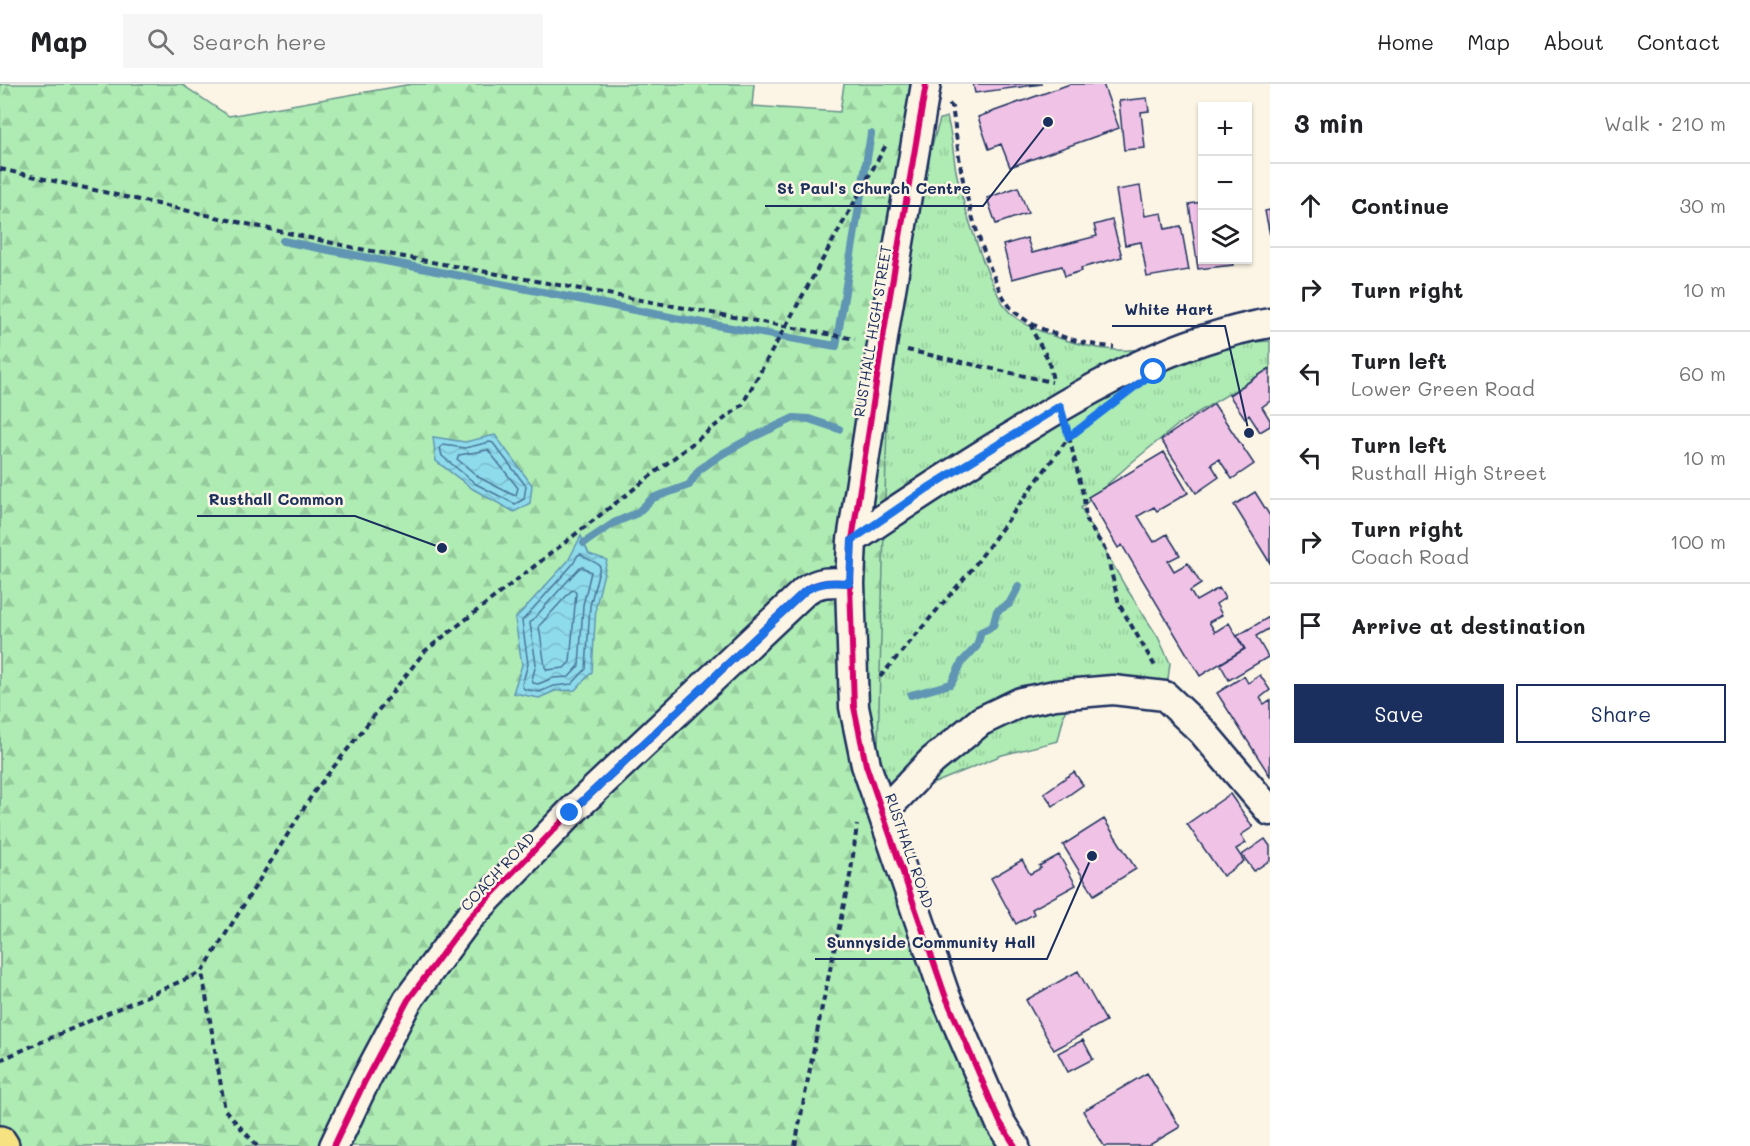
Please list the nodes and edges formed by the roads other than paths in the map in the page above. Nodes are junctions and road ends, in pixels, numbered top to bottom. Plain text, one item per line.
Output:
1 (917, 85) edge
2 (1270, 323) edge
3 (852, 540) junction
4 (850, 583) junction
5 (884, 811) junction
6 (1270, 811) edge
7 (334, 1146) edge
8 (1015, 1146) edge

1 - 3 street, RUSTHALL HIGH STREET
2 - 3 street
3 - 4 street, RUSTHALL HIGH STREET
4 - 5 street, RUSTHALL ROAD
4 - 7 street, COACH ROAD
5 - 6 street
5 - 8 street, RUSTHALL ROAD

